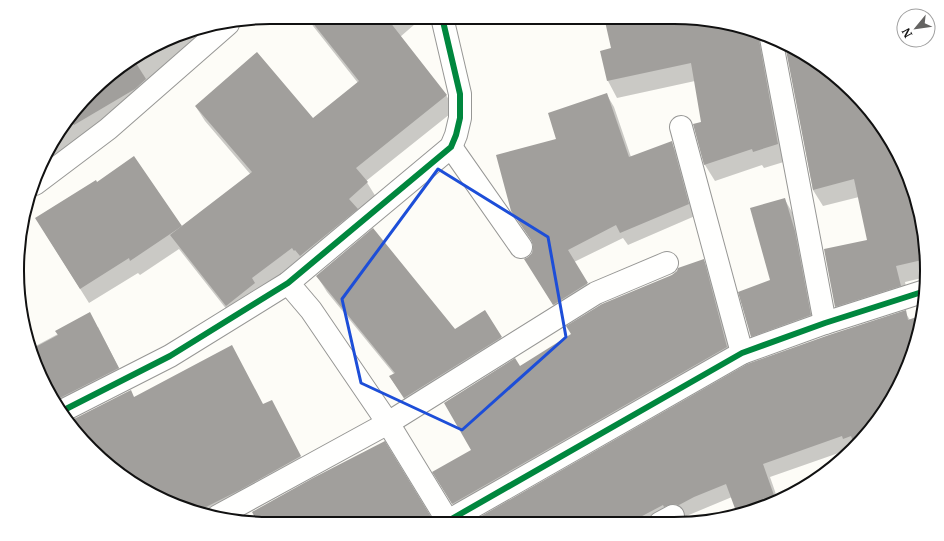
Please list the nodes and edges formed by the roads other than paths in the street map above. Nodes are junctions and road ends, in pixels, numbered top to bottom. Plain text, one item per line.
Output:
1 (444, 24) edge
2 (222, 29) edge
3 (772, 45) edge
4 (681, 126) dead end
5 (451, 147) junction
6 (42, 179) edge
7 (521, 247) dead end
8 (667, 263) dead end
9 (288, 283) junction
10 (919, 293) edge
11 (825, 322) junction
12 (742, 353) junction
13 (67, 408) edge
14 (388, 423) junction
15 (224, 512) edge
16 (445, 517) edge
17 (457, 517) edge

1 - 5 street
2 - 6 street
3 - 11 street
4 - 12 street
5 - 7 street
5 - 9 street
8 - 14 street
9 - 13 street
9 - 14 street
10 - 11 street
11 - 12 street
12 - 17 street
14 - 15 street
14 - 16 street

